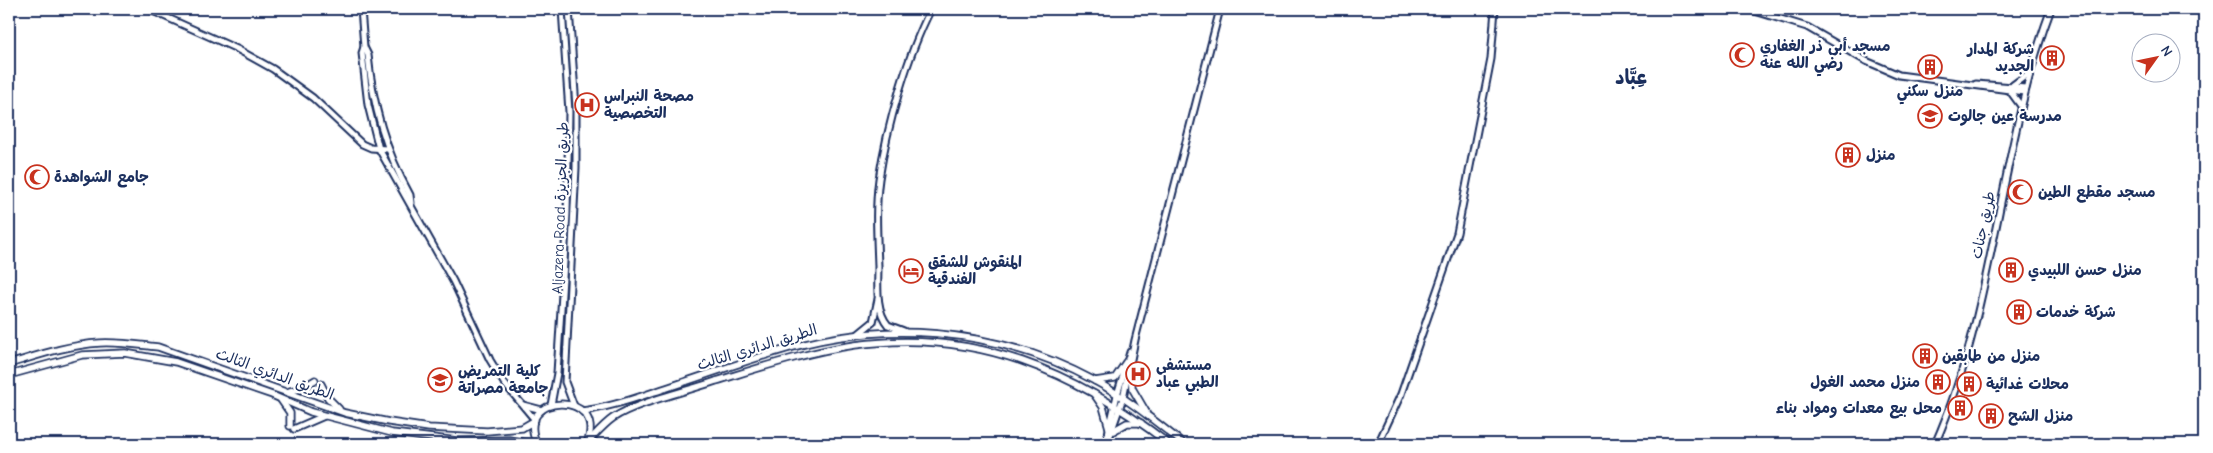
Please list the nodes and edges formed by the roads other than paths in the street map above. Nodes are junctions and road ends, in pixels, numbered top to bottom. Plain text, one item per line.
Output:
1 (148, 9) edge
2 (361, 9) edge
3 (562, 9) edge
4 (570, 9) edge
5 (931, 9) edge
6 (1220, 9) edge
7 (1494, 9) edge
8 (1748, 9) edge
9 (2051, 9) edge
10 (364, 47) junction
11 (2030, 72) junction
12 (2010, 88) junction
13 (2025, 90) junction
14 (2022, 106) junction
15 (379, 149) junction
16 (387, 149) junction
17 (411, 203) junction
18 (878, 294) junction
19 (905, 332) junction
20 (857, 335) junction
21 (1128, 363) junction
22 (9, 364) edge
23 (9, 375) edge
24 (1095, 381) junction
25 (285, 390) junction
26 (1091, 390) junction
27 (1120, 396) junction
28 (280, 399) junction
29 (522, 404) junction
30 (551, 404) junction
31 (574, 406) junction
32 (1117, 406) junction
33 (542, 410) junction
34 (582, 411) junction
35 (345, 413) junction
36 (324, 416) junction
37 (1149, 416) junction
38 (535, 420) junction
39 (1142, 423) junction
40 (1111, 429) junction
41 (532, 444) edge
42 (537, 444) edge
43 (586, 444) edge
44 (1107, 444) edge
45 (1169, 444) edge
46 (1184, 444) edge
47 (1378, 444) edge
48 (1935, 444) edge

1 - 15 street
2 - 10 street
3 - 30 street, Aljazera Road طريق الجزيزة
4 - 31 street, Aljazera Road طريق الجزيزة
5 - 18 street
6 - 21 street
7 - 47 street
8 - 12 street
9 - 11 street, طريق جنات
10 - 15 street
10 - 16 street
11 - 12 street
11 - 13 street, طريق جنات
12 - 13 street
12 - 14 street
13 - 14 street, طريق جنات
14 - 48 street, طريق جنات
15 - 16 street
15 - 17 street
16 - 17 street
17 - 29 street
18 - 19 street
18 - 20 street
19 - 20 main road, الطريق الدائري الثالث
19 - 24 main road, الطريق الدائري الثالث
20 - 34 main road, الطريق الدائري الثالث
21 - 24 main road
21 - 27 street
21 - 37 main road
22 - 25 main road, الطريق الدائري الثالث
23 - 28 main road, الطريق الدائري الثالث
24 - 27 main road, الطريق الدائري الثالث
25 - 35 main road, الطريق الدائري الثالث
25 - 35 main road
26 - 32 main road, الطريق الدائري الثالث
26 - 40 main road
26 - 43 main road, الطريق الدائري الثالث
27 - 32 street
27 - 37 main road, الطريق الدائري الثالث
28 - 36 main road, الطريق الدائري الثالث
28 - 36 main road
29 - 33 street
29 - 38 street
30 - 31 main road
30 - 33 main road
31 - 34 main road
32 - 39 main road, الطريق الدائري الثالث
32 - 40 street
33 - 38 main road
34 - 43 main road
35 - 38 main road, الطريق الدائري الثالث
36 - 41 main road, الطريق الدائري الثالث
37 - 46 main road, الطريق الدائري الثالث
38 - 42 main road
39 - 40 main road
39 - 45 main road, الطريق الدائري الثالث
40 - 44 street

